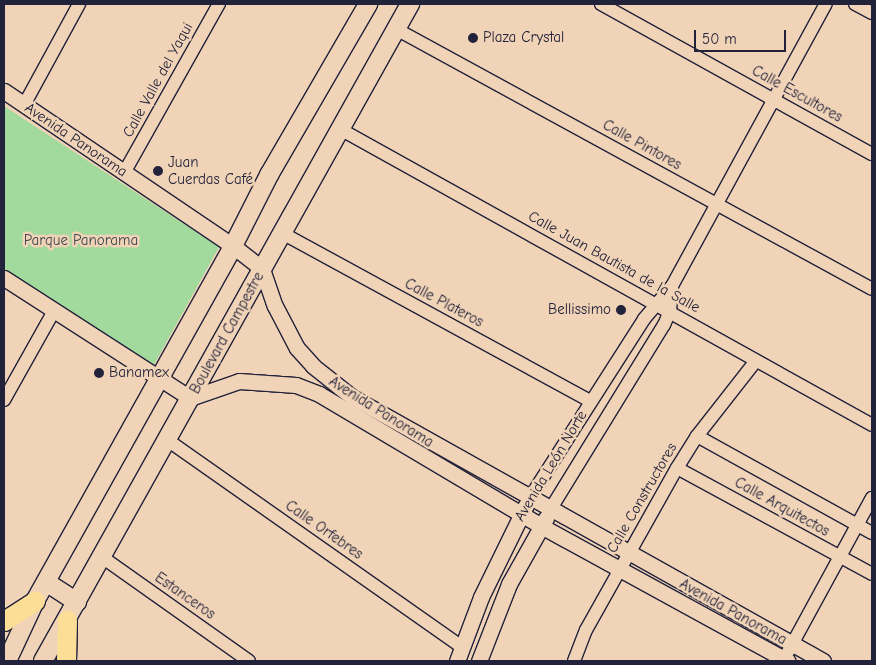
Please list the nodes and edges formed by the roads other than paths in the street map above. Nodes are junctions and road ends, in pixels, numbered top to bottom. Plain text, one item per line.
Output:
1 (79, 4) edge
2 (219, 4) edge
3 (368, 4) edge
4 (410, 4) edge
5 (601, 4) edge
6 (826, 4) edge
7 (855, 4) edge
8 (872, 13) edge
9 (396, 29) junction
10 (4, 91) edge
11 (773, 100) junction
12 (24, 105) junction
13 (340, 129) junction
14 (872, 154) edge
15 (124, 173) junction
16 (718, 204) junction
17 (282, 233) junction
18 (233, 246) junction
19 (262, 269) junction
20 (4, 278) edge
21 (672, 286) junction
22 (872, 289) edge
23 (656, 302) junction
24 (54, 311) junction
25 (670, 311) junction
26 (756, 362) junction
27 (159, 377) junction
28 (190, 398) junction
29 (4, 400) edge
30 (590, 400) junction
31 (872, 424) edge
32 (697, 436) junction
33 (166, 439) junction
34 (677, 468) junction
35 (872, 498) edge
36 (529, 499) junction
37 (550, 510) junction
38 (522, 514) junction
39 (858, 525) junction
40 (541, 526) junction
41 (872, 533) edge
42 (628, 555) junction
43 (102, 557) junction
44 (840, 557) junction
45 (621, 569) junction
46 (872, 574) edge
47 (46, 582) junction
48 (35, 601) junction
49 (77, 602) junction
50 (67, 620) junction
51 (4, 621) edge
52 (793, 645) junction
53 (460, 655) edge
54 (7, 661) edge
55 (43, 661) edge
56 (66, 661) edge
57 (249, 661) edge
58 (479, 661) edge
59 (575, 661) edge
60 (785, 661) edge
61 (823, 661) edge

1 - 12 street
2 - 15 street, Calle Valle del Yaqui
3 - 18 main road
4 - 9 main road, Boulevard Campestre
5 - 11 street, Calle Escultores
6 - 11 street, Avenida León Norte
7 - 8 street
9 - 13 main road, Boulevard Campestre
9 - 16 street, Calle Pintores
10 - 12 street, Avenida Panorama
11 - 14 street, Calle Escultores
11 - 16 street, Avenida León Norte
12 - 15 street, Avenida Panorama
13 - 17 main road, Boulevard Campestre
13 - 23 street, Calle Juan Bautista de la Salle
15 - 18 street, Avenida Panorama
16 - 21 street, Avenida León Norte
16 - 22 street, Calle Pintores
17 - 19 main road, Boulevard Campestre
17 - 30 street, Calle Plateros
18 - 19 street, Avenida Panorama
18 - 27 main road
19 - 28 main road, Boulevard Campestre
19 - 36 street, Avenida Panorama
20 - 24 street
21 - 23 street, Avenida León Norte
21 - 25 street, Avenida León Norte
23 - 25 street, Calle Juan Bautista de la Salle
23 - 30 street, Avenida León Norte
24 - 27 street
24 - 29 street
25 - 26 street, Calle Juan Bautista de la Salle
25 - 37 street, Avenida León Norte
26 - 31 street, Calle Juan Bautista de la Salle
26 - 32 street, Calle Constructores
27 - 28 street
27 - 47 main road
28 - 33 main road, Boulevard Campestre
28 - 38 street, Avenida Panorama
30 - 36 street, Avenida León Norte
32 - 34 street, Calle Constructores
32 - 39 street, Calle Arquitectos
33 - 43 main road, Boulevard Campestre
33 - 53 street, Calle Orfebres
34 - 42 street, Calle Constructores
34 - 44 street, Calle Arquitectos
35 - 39 street
36 - 37 street, Avenida Panorama
36 - 38 street, Avenida León Norte
37 - 40 street, Avenida León Norte
37 - 42 street, Avenida Panorama
38 - 40 street, Avenida Panorama
38 - 53 street, Avenida León Norte
39 - 41 street, Calle Arquitectos
39 - 44 street
40 - 45 street, Avenida Panorama
40 - 58 street, Avenida León Norte
42 - 45 street, Calle Constructores
42 - 52 street, Avenida Panorama
43 - 49 main road, Boulevard Campestre
43 - 57 street, Estanceros
44 - 46 street, Calle Arquitectos
44 - 52 street
45 - 59 street, Calle Constructores
45 - 60 street, Avenida Panorama
47 - 48 main road
47 - 49 main road
48 - 51 main road
48 - 54 main road
49 - 50 main road, Boulevard Campestre
50 - 55 main road, Boulevard Campestre
50 - 56 main road
52 - 60 street
52 - 61 street, Avenida Panorama

